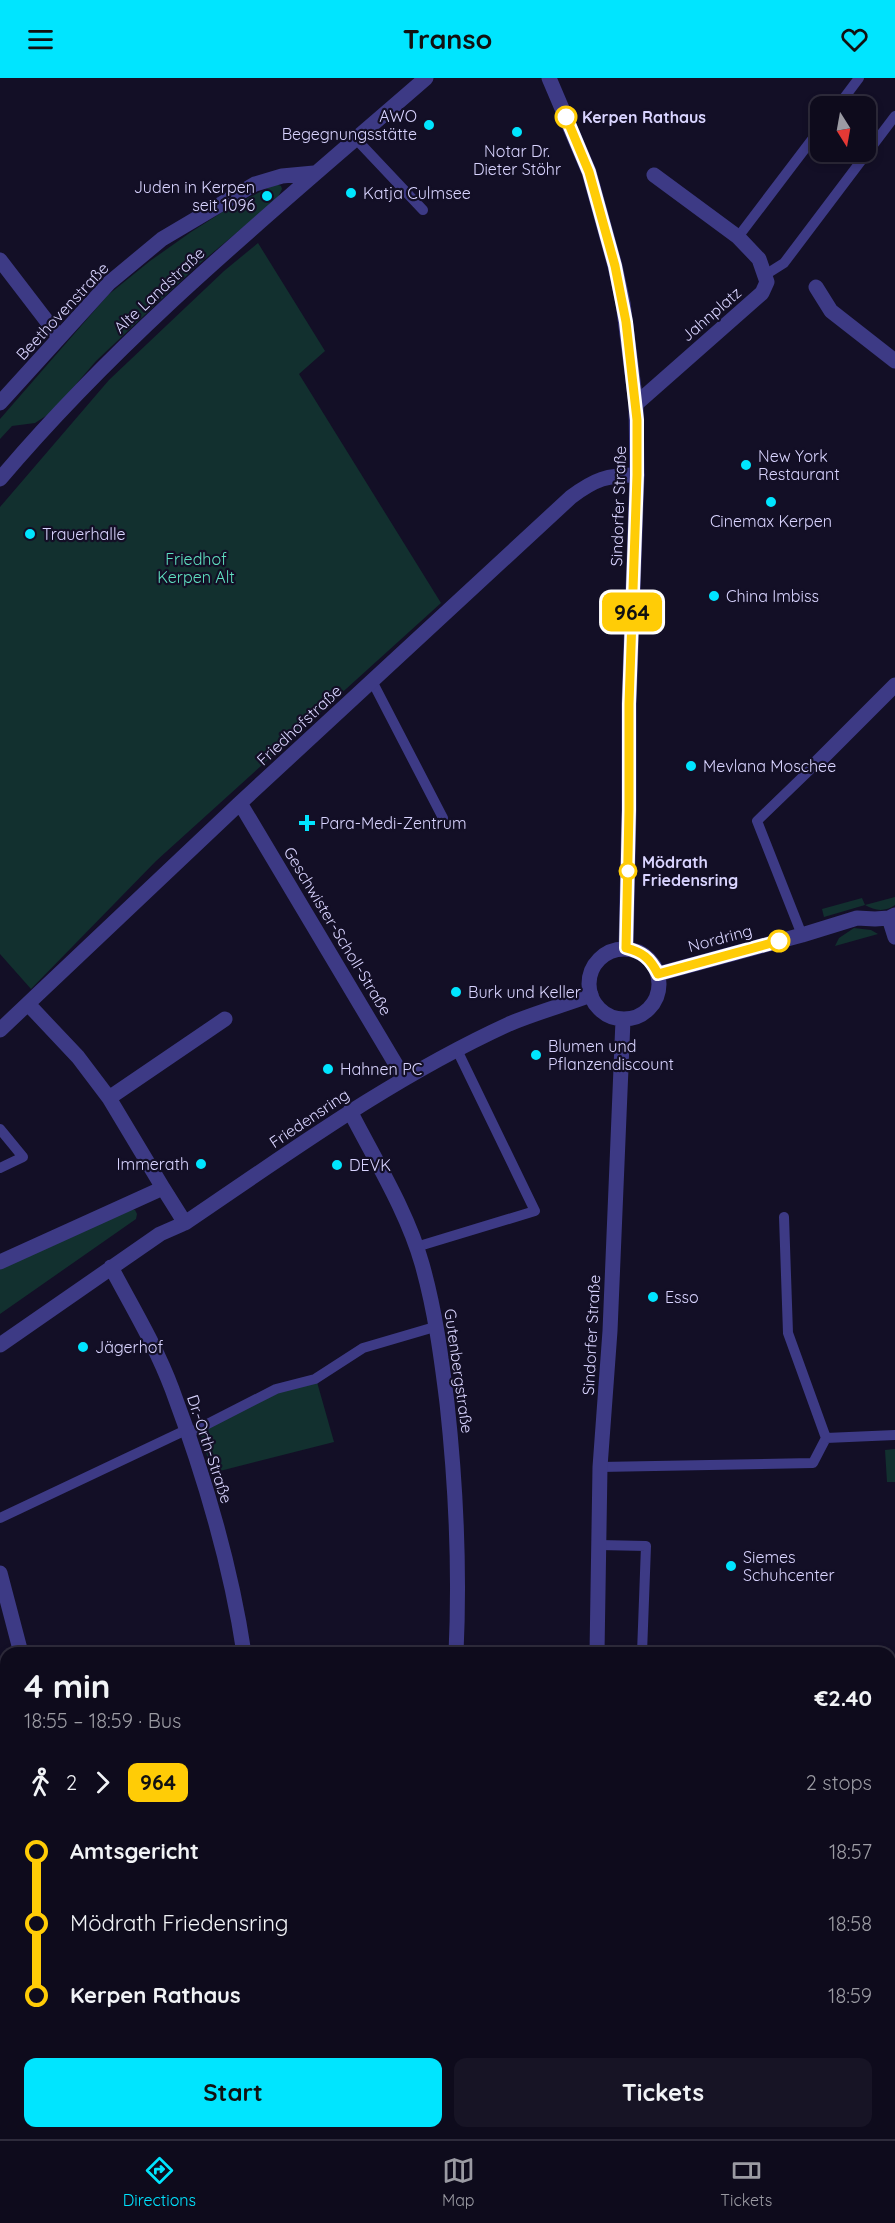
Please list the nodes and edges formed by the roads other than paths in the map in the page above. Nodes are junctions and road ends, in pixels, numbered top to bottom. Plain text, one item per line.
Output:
1 (426, 78) edge
2 (549, 78) edge
3 (860, 78) edge
4 (846, 96) edge
5 (895, 116) edge
6 (356, 139) junction
7 (810, 142) edge
8 (314, 172) junction
9 (654, 175) dead end
10 (423, 210) dead end
11 (738, 237) junction
12 (1, 262) edge
13 (765, 275) junction
14 (816, 287) dead end
15 (59, 336) junction
16 (895, 361) edge
17 (0, 404) edge
18 (636, 404) junction
19 (637, 475) junction
20 (0, 479) edge
21 (372, 681) junction
22 (895, 685) edge
23 (815, 765) joint
24 (240, 803) junction
25 (443, 818) dead end
26 (892, 916) edge
27 (802, 935) junction
28 (895, 938) edge
29 (626, 948) junction
30 (658, 974) junction
31 (591, 995) junction
32 (28, 1004) junction
33 (225, 1019) dead end
34 (623, 1020) junction
35 (0, 1030) edge
36 (457, 1050) junction
37 (404, 1078) junction
38 (109, 1098) junction
39 (350, 1111) junction
40 (0, 1129) edge
41 (0, 1168) edge
42 (163, 1188) junction
43 (784, 1217) dead end
44 (185, 1224) junction
45 (416, 1247) junction
46 (0, 1263) edge
47 (111, 1266) junction
48 (438, 1326) junction
49 (0, 1345) edge
50 (187, 1432) junction
51 (895, 1435) edge
52 (826, 1438) junction
53 (600, 1467) junction
54 (0, 1518) edge
55 (599, 1545) junction
56 (0, 1573) edge
57 (19, 1647) edge
58 (243, 1647) edge
59 (456, 1647) edge
60 (597, 1647) edge
61 (642, 1647) edge

1 - 6 street, Alte Landstraße
2 - 18 street, Sindorfer Straße
3 - 4 lane
5 - 13 lane
6 - 8 street, Alte Landstraße
6 - 10 lane
7 - 11 lane
8 - 15 street, Beethovenstraße
8 - 20 street, Alte Landstraße
9 - 11 street
11 - 13 street
12 - 15 street
13 - 18 street, Jahnplatz
14 - 16 street
15 - 17 street, Beethovenstraße
18 - 19 street, Sindorfer Straße
19 - 21 street, Friedhofstraße
19 - 29 street, Sindorfer Straße
21 - 24 street, Friedhofstraße
21 - 25 lane
22 - 23 street
23 - 27 lane
24 - 32 street, Friedhofstraße
24 - 37 street, Geschwister-Scholl-Straße
26 - 27 street, Nordring
26 - 28 street
27 - 30 street, Nordring
29 - 30 street
29 - 31 street
30 - 34 street
31 - 34 street
31 - 36 street, Friedensring
32 - 35 street, Friedhofstraße
32 - 38 street
33 - 38 street
34 - 53 street, Sindorfer Straße
36 - 37 street, Friedensring
36 - 45 lane
37 - 39 street, Friedensring
38 - 42 street
39 - 44 street, Friedensring
39 - 45 street, Gutenbergstraße
40 - 41 lane
42 - 44 street
42 - 46 street
43 - 52 lane
44 - 47 street, Friedensring
45 - 48 street, Gutenbergstraße
47 - 49 street, Friedensring
47 - 50 street, Dr.-Orth-Straße
48 - 50 lane
48 - 59 street, Gutenbergstraße
50 - 54 lane
50 - 58 street, Dr.-Orth-Straße
51 - 52 lane
52 - 53 lane
53 - 55 street, Sindorfer Straße
55 - 60 street, Sindorfer Straße
55 - 61 lane
56 - 57 street

